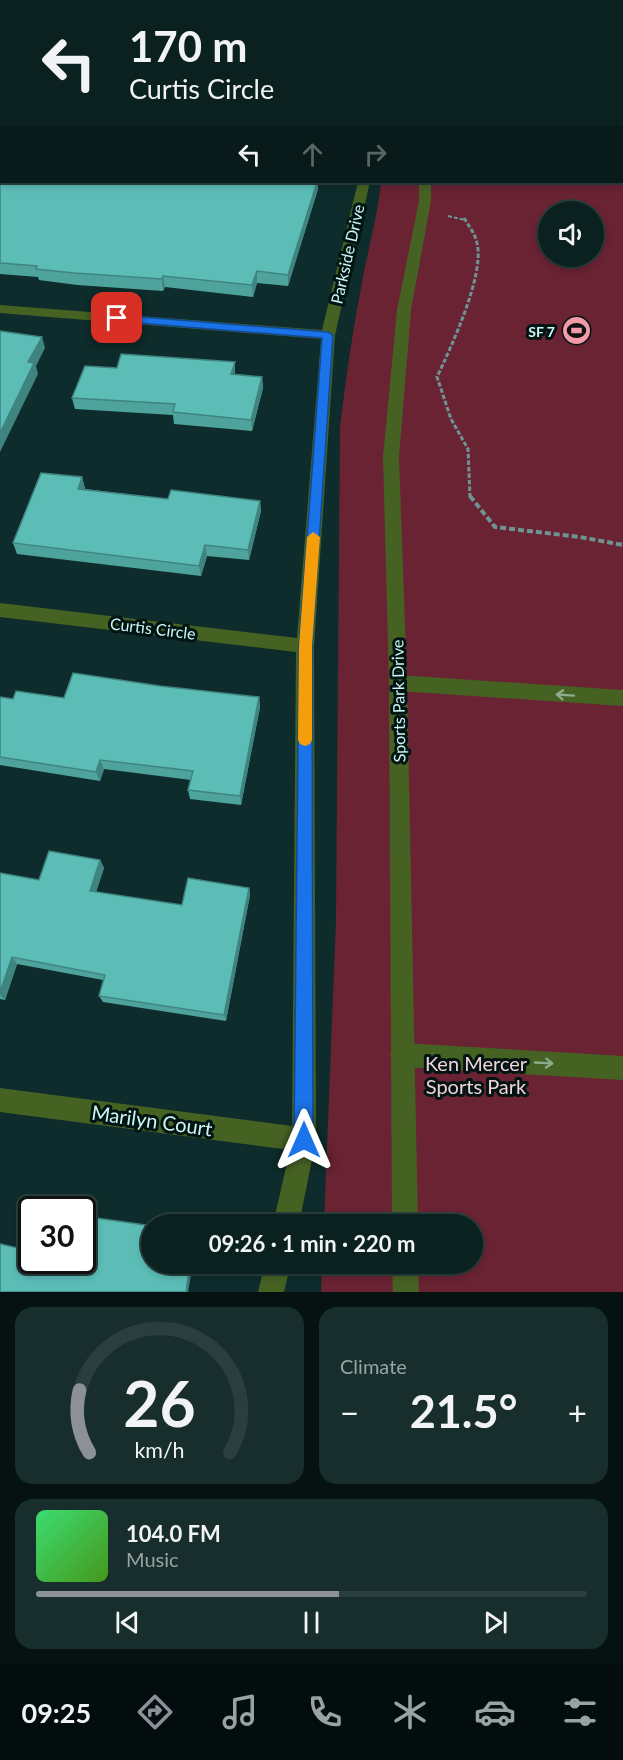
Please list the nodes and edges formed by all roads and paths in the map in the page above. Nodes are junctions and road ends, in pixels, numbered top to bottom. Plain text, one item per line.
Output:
1 (364, 183) edge
2 (425, 183) edge
3 (442, 216) dead end
4 (0, 309) edge
5 (328, 335) junction
6 (623, 545) edge
7 (0, 610) edge
8 (305, 646) junction
9 (398, 683) junction
10 (623, 698) edge
11 (402, 1055) junction
12 (623, 1068) edge
13 (0, 1100) edge
14 (304, 1140) junction
15 (288, 1214) edge
16 (405, 1214) edge
17 (275, 1274) edge
18 (405, 1274) edge
19 (271, 1292) edge
20 (406, 1292) edge

1 - 5 street, Parkside Drive
2 - 9 street, Sports Park Drive
3 - 6 path
4 - 5 street
5 - 8 street, Parkside Drive
7 - 8 street, Curtis Circle
8 - 14 street, Parkside Drive
10 -> 9 street
9 - 11 street, Sports Park Drive
11 -> 12 street
11 - 16 street, Sports Park Drive
13 - 14 street, Marilyn Court
14 - 15 street, Parkside Drive
17 - 19 street
18 - 20 street

